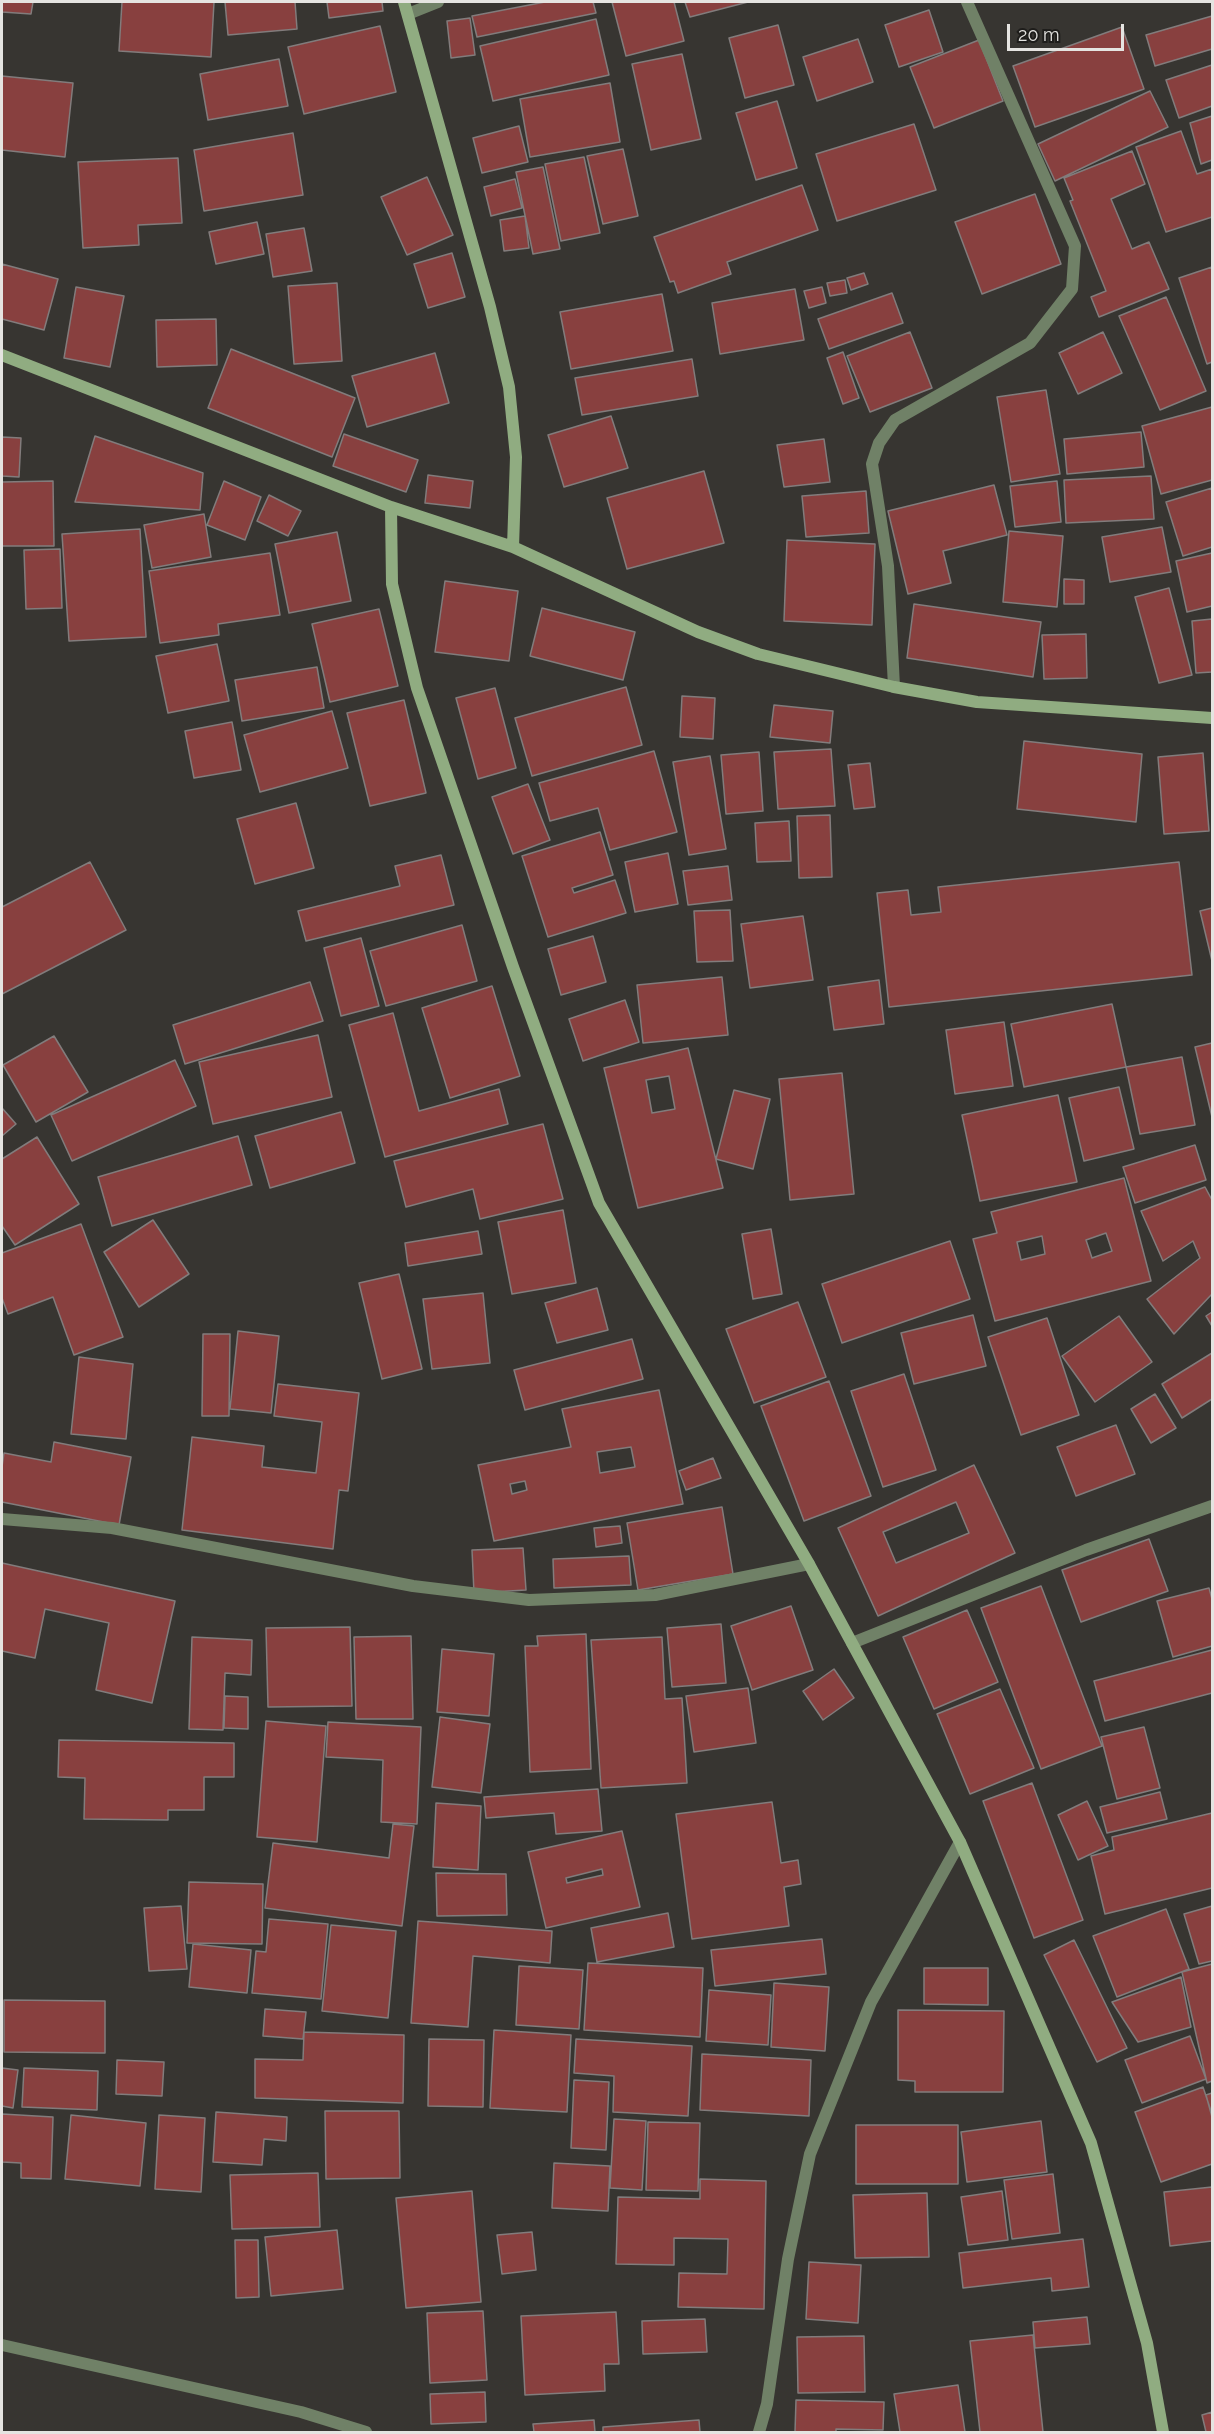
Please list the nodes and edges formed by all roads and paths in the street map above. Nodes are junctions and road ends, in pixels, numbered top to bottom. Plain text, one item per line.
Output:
1 (404, 2) edge
2 (438, 2) edge
3 (967, 2) edge
4 (408, 14) junction
5 (2, 355) edge
6 (391, 507) junction
7 (513, 547) junction
8 (894, 687) junction
9 (1212, 718) edge
10 (1212, 1506) edge
11 (2, 1519) edge
12 (809, 1564) junction
13 (852, 1643) junction
14 (960, 1842) junction
15 (2, 2345) edge
16 (366, 2433) edge
17 (759, 2433) edge
18 (1163, 2433) edge

1 - 4 street
2 - 4 street
3 - 8 street
4 - 7 street
5 - 6 street
6 - 7 street
6 - 12 street
7 - 8 street
8 - 9 street
10 - 13 street
11 - 12 street
12 - 13 street
13 - 14 street
14 - 17 street
14 - 18 street
15 - 16 street

